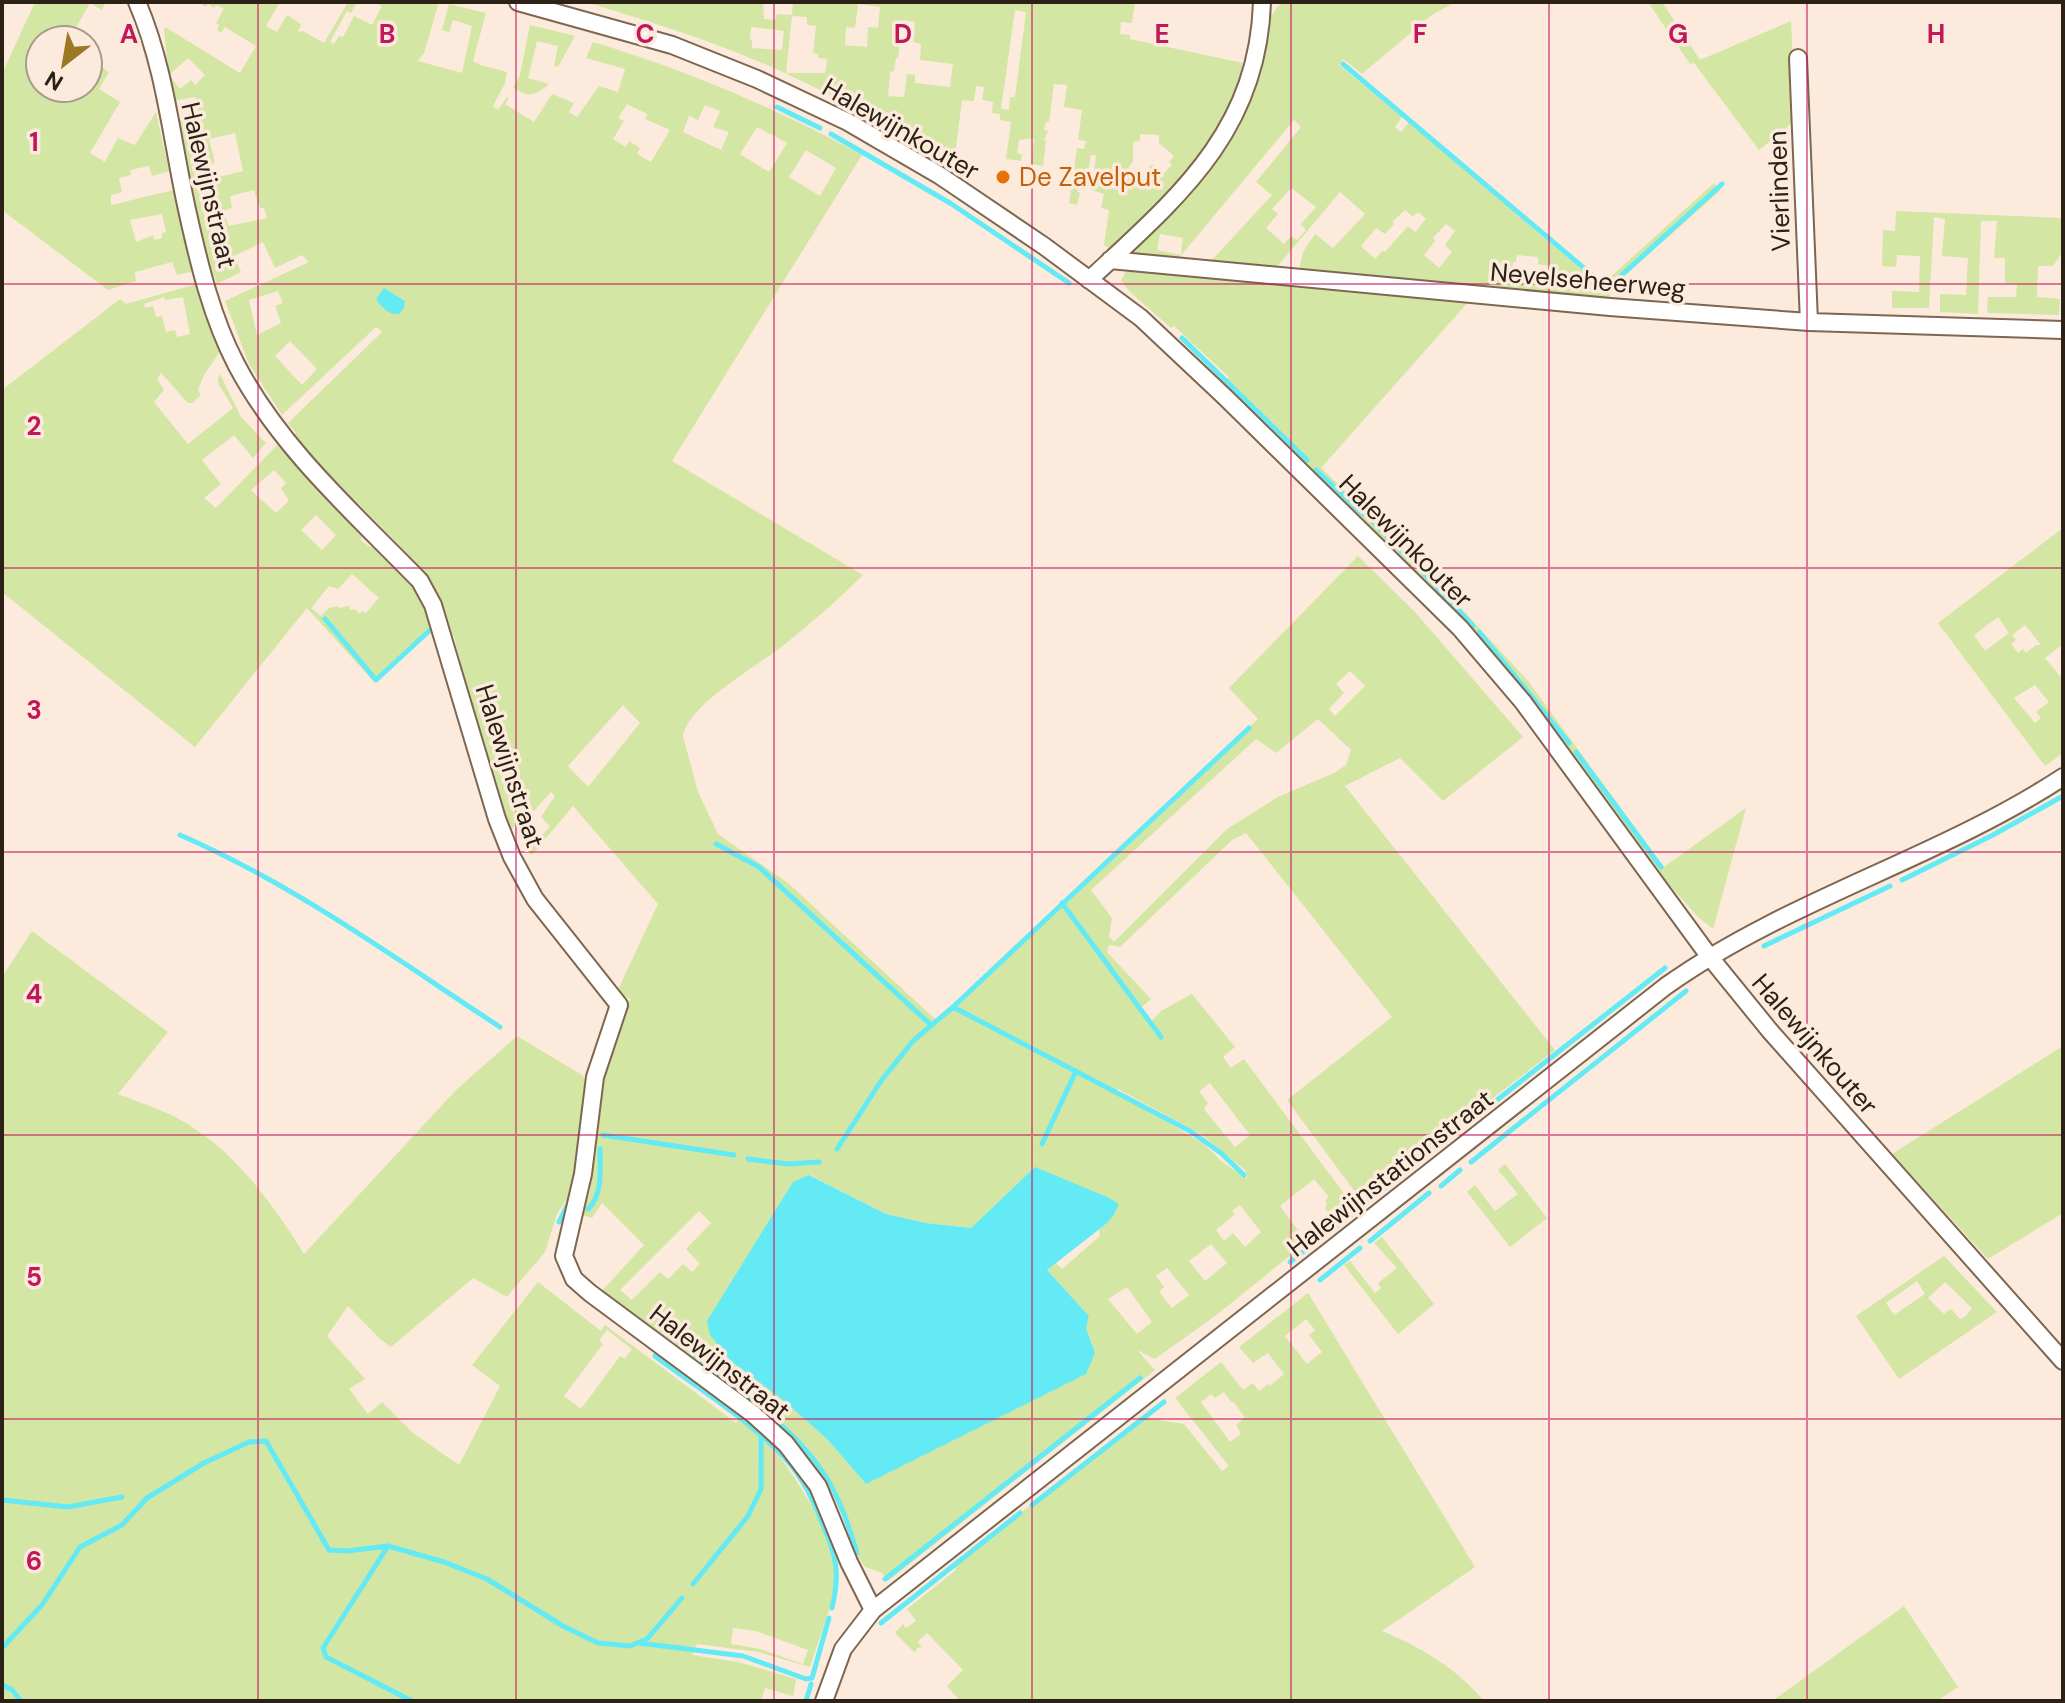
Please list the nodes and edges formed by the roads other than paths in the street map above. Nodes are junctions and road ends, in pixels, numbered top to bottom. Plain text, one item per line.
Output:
1 (137, 2) edge
2 (518, 2) edge
3 (1262, 2) edge
4 (1798, 58) dead end
5 (1110, 260) junction
6 (1089, 280) junction
7 (1809, 322) junction
8 (2063, 330) edge
9 (2063, 777) edge
10 (1709, 956) junction
11 (2063, 1361) edge
12 (873, 1610) junction
13 (824, 1701) edge

1 - 12 street, Halewijnstraat
2 - 6 street, Halewijnkouter
3 - 5 street
4 - 7 street, Vierlinden
5 - 6 street
5 - 7 street, Nevelseheerweg
6 - 10 street, Halewijnkouter
7 - 8 street, Nevelseheerweg
9 - 10 street, Halewijnstationstraat
10 - 11 street, Halewijnkouter
10 - 12 street, Halewijnstationstraat
12 - 13 street, Halewijnstationstraat

